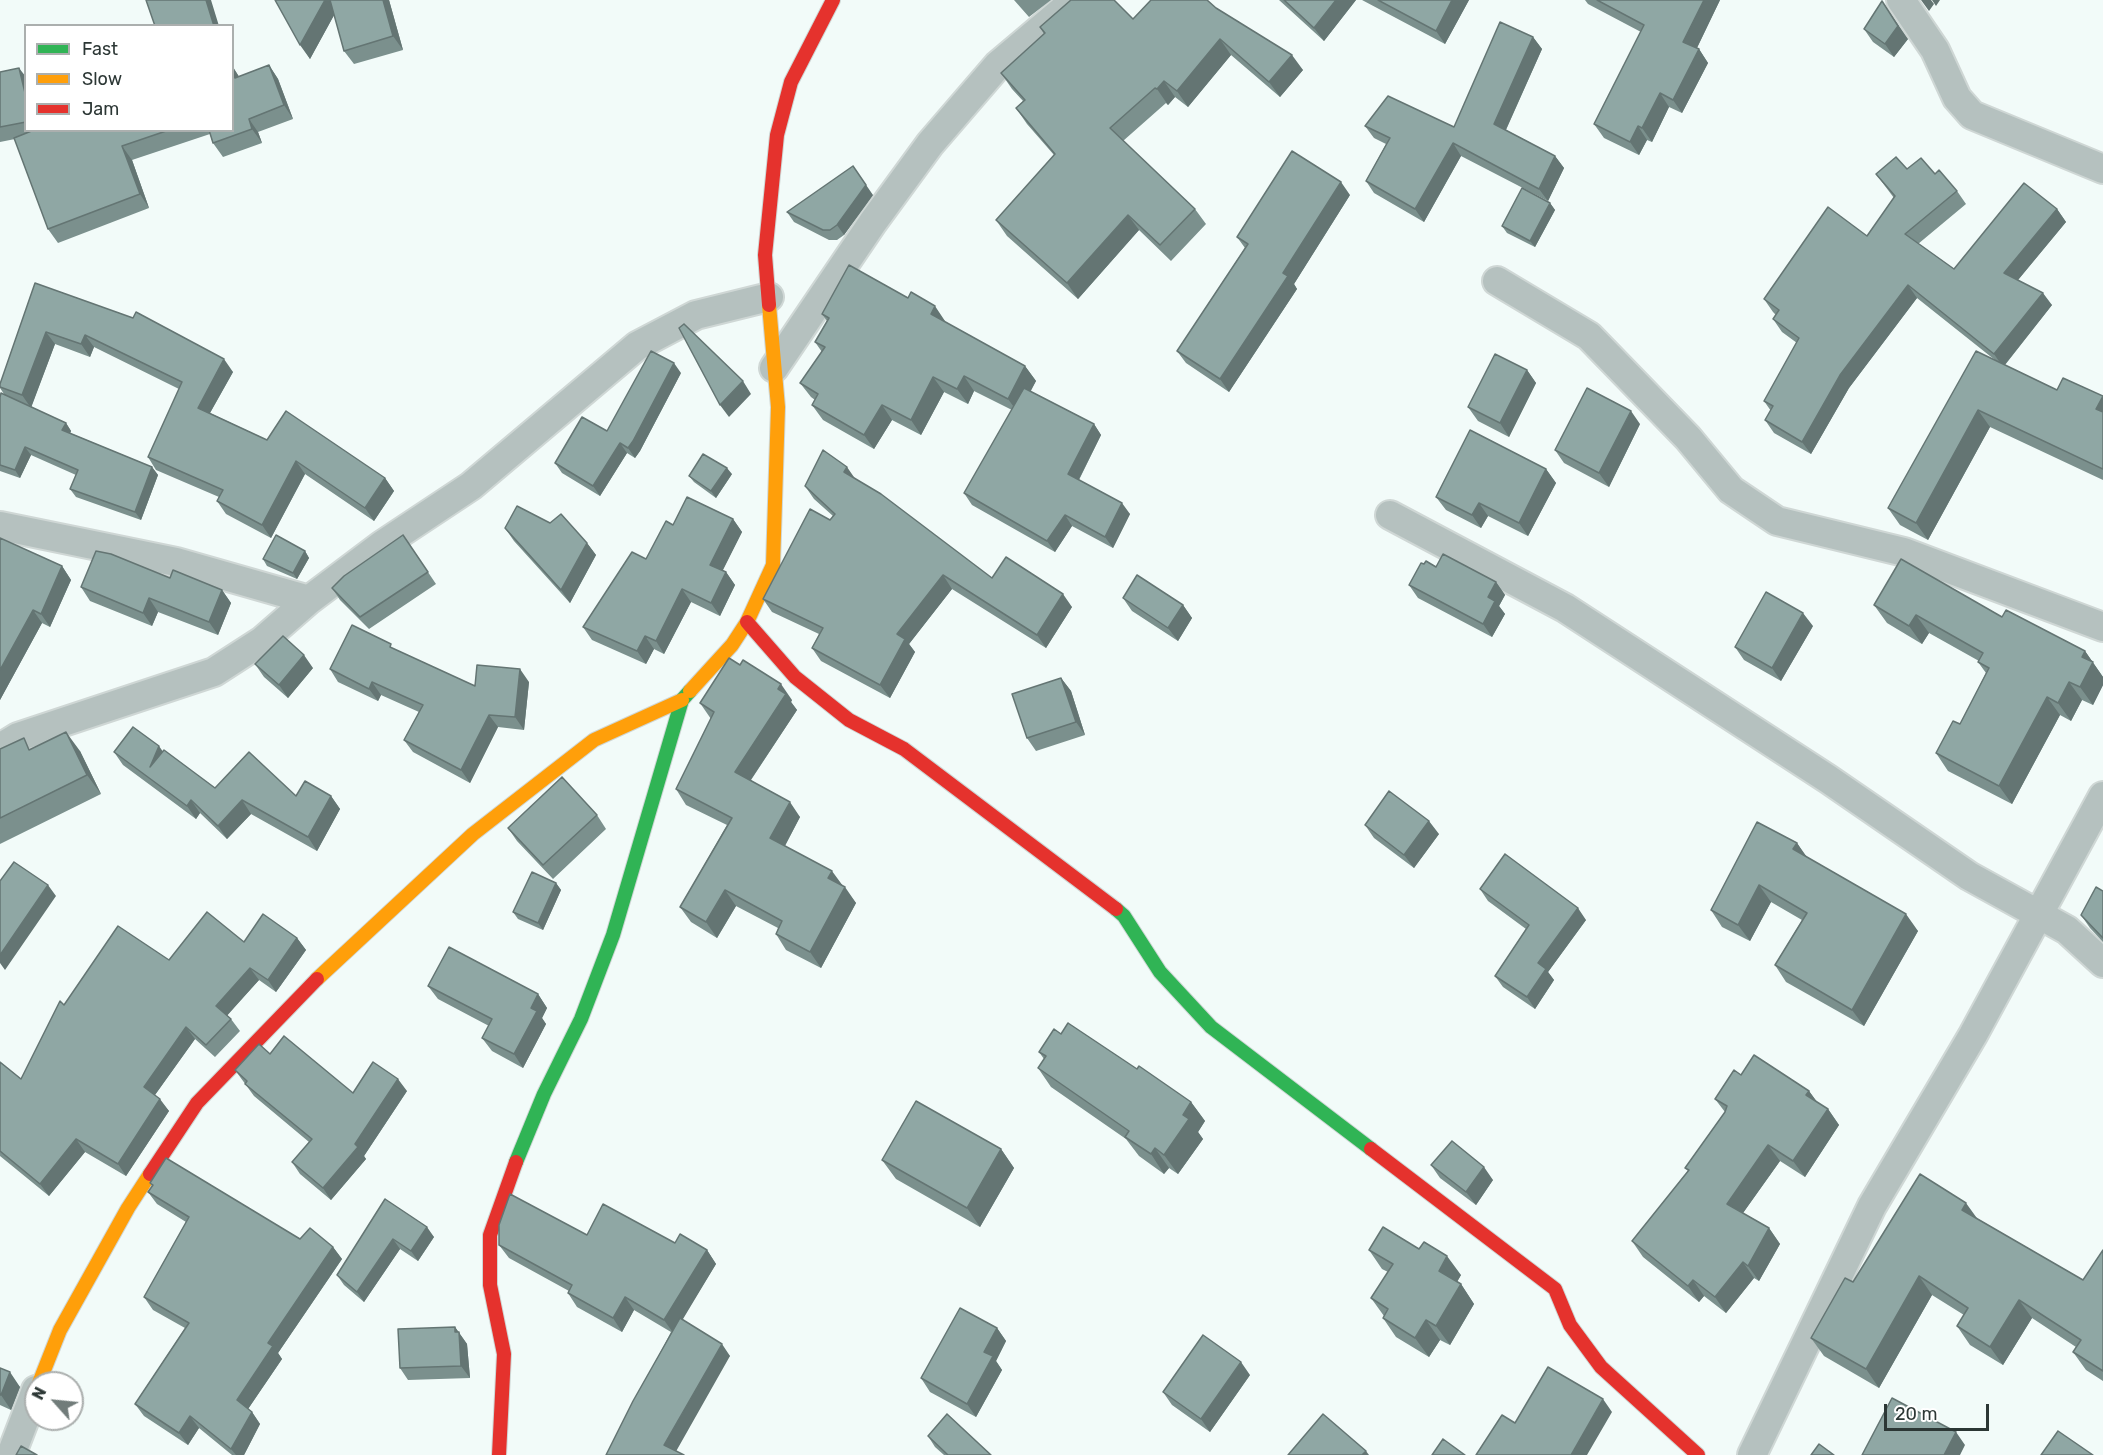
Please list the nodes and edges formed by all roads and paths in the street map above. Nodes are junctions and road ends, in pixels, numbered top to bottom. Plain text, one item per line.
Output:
1 (833, 0) edge
2 (1075, 0) edge
3 (1901, 0) edge
4 (2103, 169) edge
5 (1497, 281) dead end
6 (769, 297) junction
7 (774, 368) junction
8 (1390, 515) dead end
9 (0, 526) edge
10 (309, 600) junction
11 (747, 622) junction
12 (2103, 627) edge
13 (682, 700) junction
14 (0, 748) edge
15 (2103, 796) edge
16 (2040, 915) junction
17 (2103, 963) edge
18 (44, 1371) edge
19 (24, 1420) edge
20 (10, 1455) edge
21 (499, 1455) edge
22 (1698, 1455) edge
23 (1752, 1455) edge

1 - 6 street
2 - 7 street
3 - 4 street
5 - 12 street
6 - 7 street
6 - 10 street
7 - 11 street
8 - 16 street
9 - 10 street
10 - 14 street
11 - 13 street
11 - 22 street
13 - 18 street
13 - 21 street
15 - 16 street
16 - 17 street
16 - 23 street
19 - 20 street

